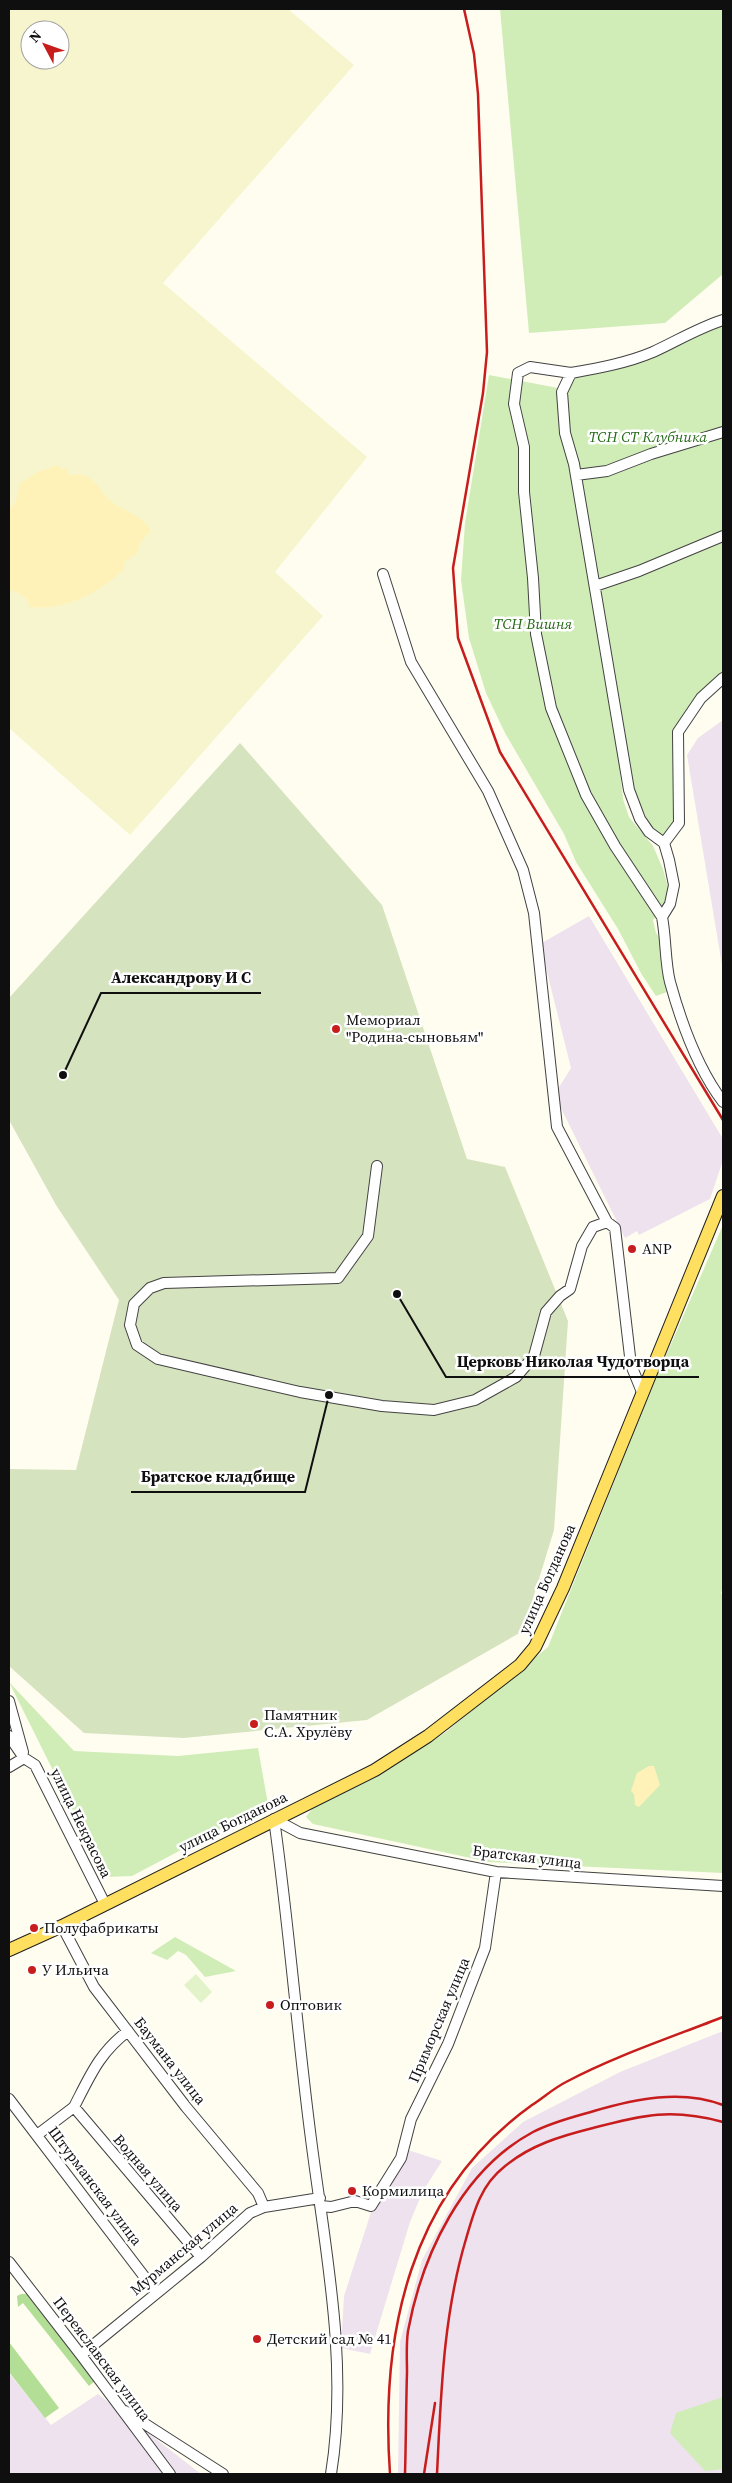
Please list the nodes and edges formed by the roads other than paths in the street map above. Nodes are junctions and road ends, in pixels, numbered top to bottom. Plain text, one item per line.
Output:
1 (723, 320) edge
2 (571, 373) junction
3 (723, 432) edge
4 (576, 475) junction
5 (723, 536) edge
6 (383, 574) dead end
7 (595, 586) junction
8 (723, 678) edge
9 (664, 843) junction
10 (662, 916) junction
11 (723, 1102) edge
12 (377, 1166) dead end
13 (723, 1196) edge
14 (607, 1222) junction
15 (642, 1392) junction
16 (9, 1701) edge
17 (9, 1736) edge
18 (24, 1758) junction
19 (9, 1767) edge
20 (274, 1819) junction
21 (496, 1872) junction
22 (723, 1886) edge
23 (105, 1904) junction
24 (62, 1926) junction
25 (9, 1950) edge
26 (128, 2031) junction
27 (9, 2099) edge
28 (74, 2107) junction
29 (37, 2135) junction
30 (320, 2202) junction
31 (264, 2207) junction
32 (201, 2257) junction
33 (9, 2262) edge
34 (156, 2292) junction
35 (81, 2355) junction
36 (121, 2408) junction
37 (170, 2474) edge
38 (223, 2474) edge
39 (331, 2474) edge

1 - 2 street
2 - 4 street
2 - 10 street
3 - 4 street
4 - 7 street
5 - 7 street
6 - 14 street
7 - 9 street
8 - 9 street
9 - 10 street
10 - 11 street
12 - 14 street
13 - 15 main road, улица Богданова
14 - 15 street
15 - 20 main road, улица Богданова
16 - 18 street
17 - 18 street, улица Некрасова
18 - 19 street
18 - 23 street, улица Некрасова
20 - 21 street, Братская улица
20 - 23 main road, улица Богданова
20 - 30 street
21 - 22 street, Братская улица
21 - 30 street, Приморская улица
23 - 24 main road, улица Богданова
24 - 25 main road, улица Богданова
24 - 26 street, Баумана улица
26 - 28 street
26 - 31 street, Баумана улица
27 - 29 street, Штурманская улица
28 - 29 street
28 - 32 street, Водная улица
29 - 34 street, Штурманская улица
30 - 31 street, Мурманская улица
30 - 39 street
31 - 32 street, Мурманская улица
32 - 34 street, Мурманская улица
33 - 35 street, Переяславская улица
34 - 35 street, Мурманская улица
35 - 36 street, Переяславская улица
36 - 37 street, Переяславская улица
36 - 38 street

